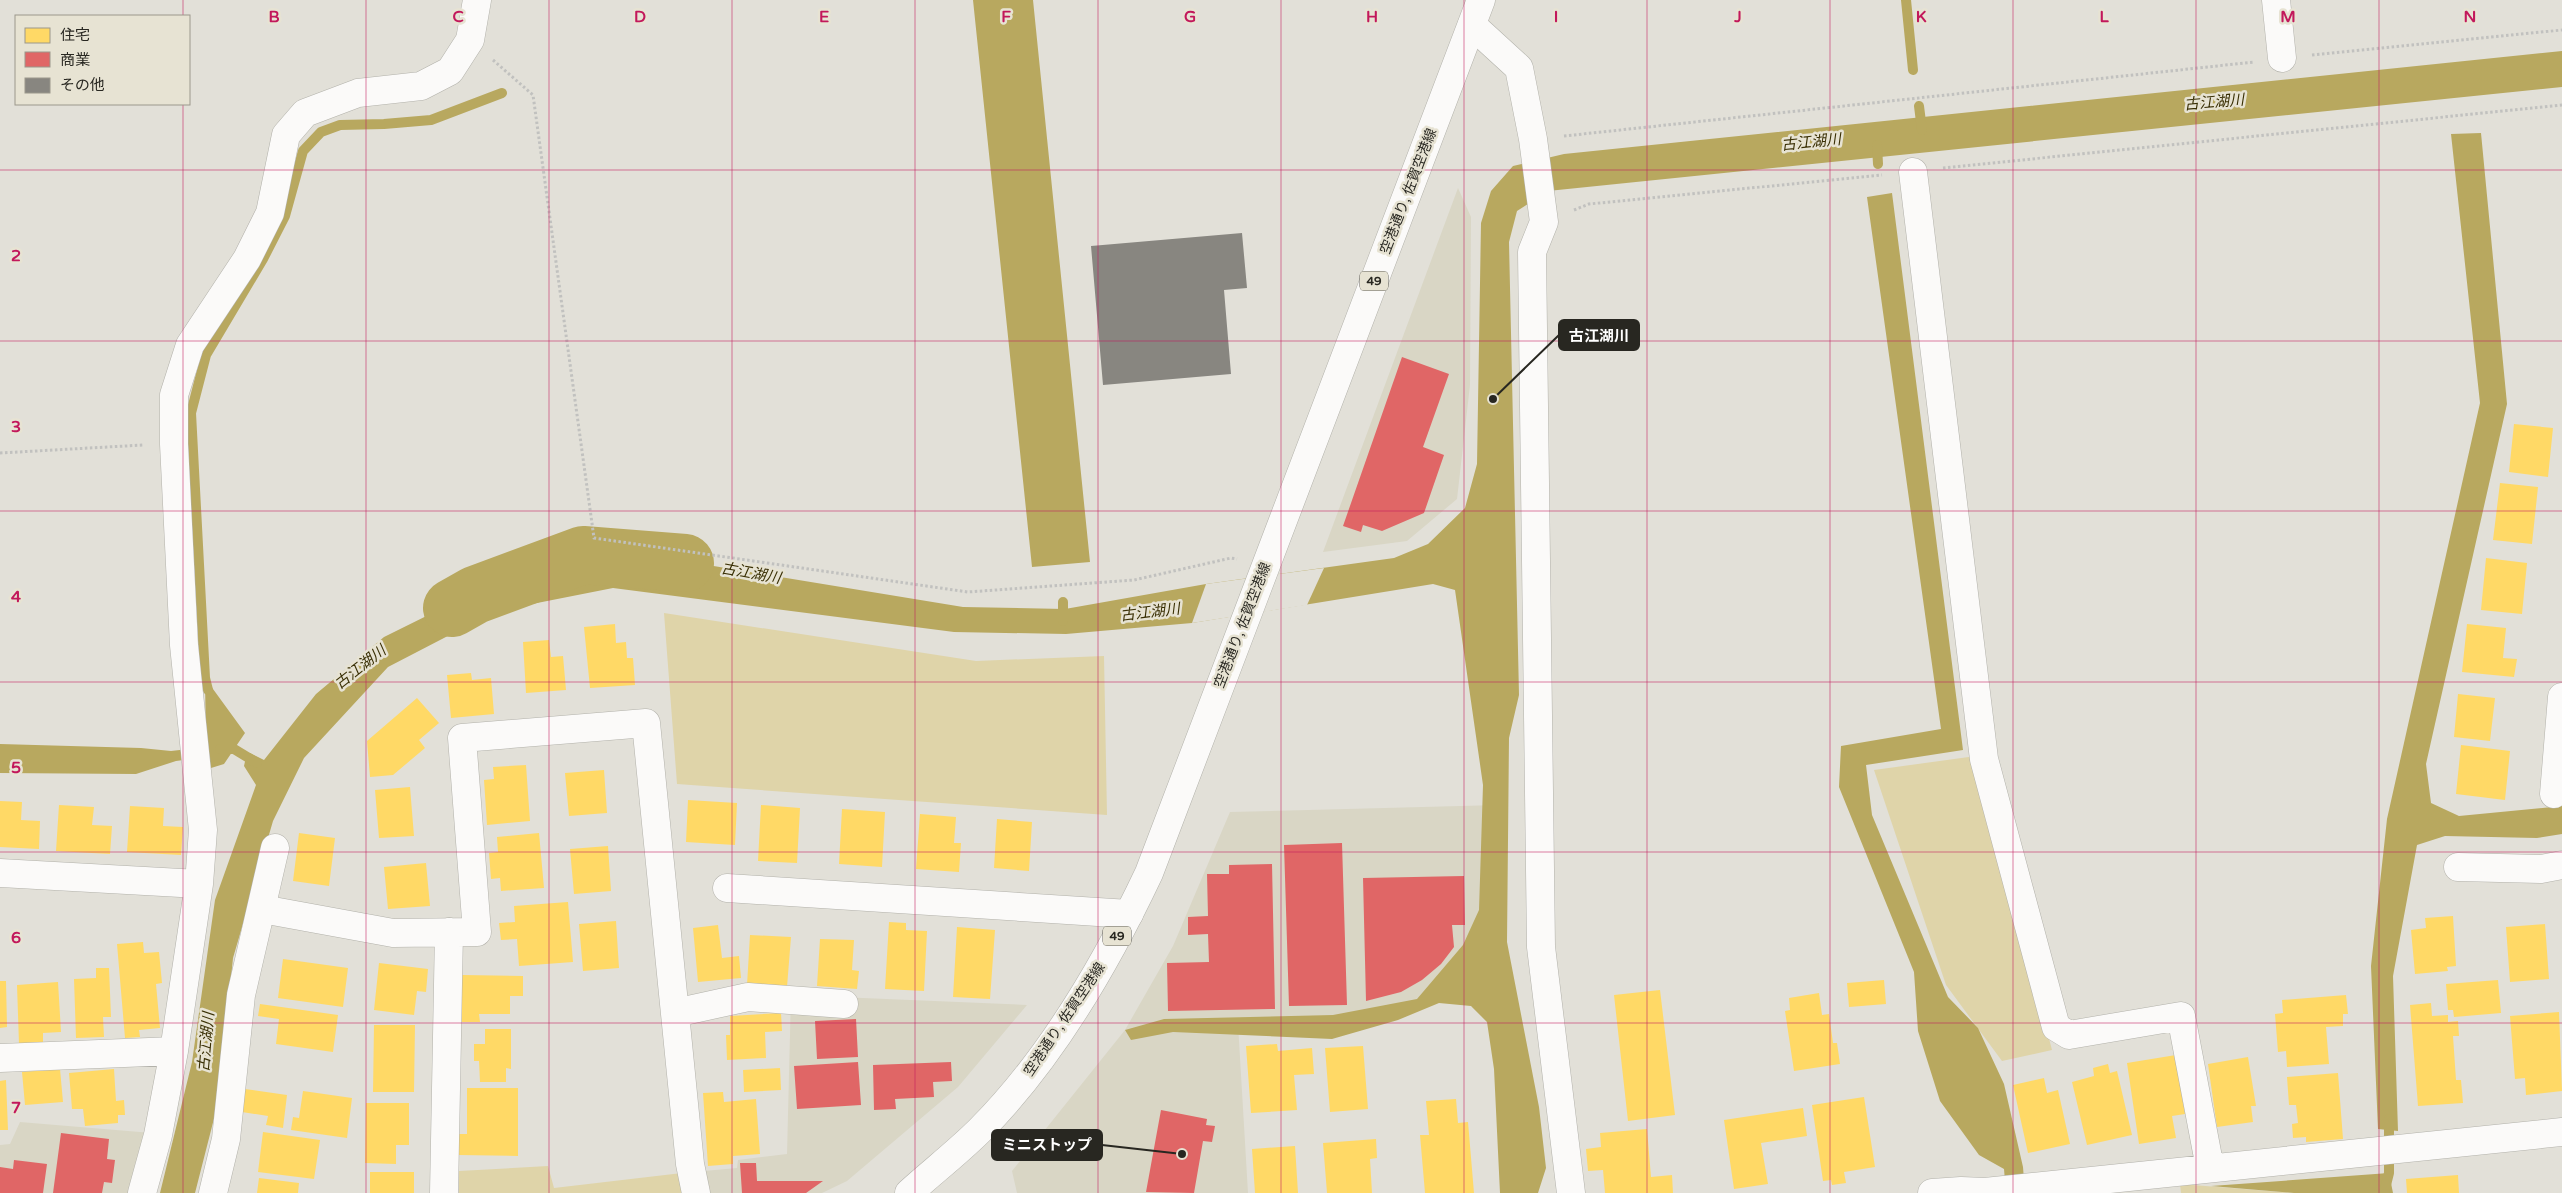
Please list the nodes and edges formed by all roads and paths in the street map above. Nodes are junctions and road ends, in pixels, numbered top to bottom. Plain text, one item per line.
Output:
1 (477, 0) edge
2 (2276, 0) edge
3 (1476, 12) edge
4 (2562, 30) edge
5 (470, 40) junction
6 (2282, 58) junction
7 (2562, 105) edge
8 (1534, 140) junction
9 (1912, 172) junction
10 (1544, 222) junction
11 (174, 444) junction
12 (0, 454) edge
13 (1266, 562) junction
14 (2562, 697) edge
15 (2554, 794) dead end
16 (274, 848) dead end
17 (2562, 865) edge
18 (2458, 868) dead end
19 (0, 873) edge
20 (199, 884) junction
21 (727, 888) dead end
22 (262, 909) junction
23 (1129, 914) junction
24 (449, 932) junction
25 (844, 1004) dead end
26 (675, 1013) junction
27 (174, 1051) junction
28 (0, 1058) edge
29 (2562, 1132) edge
30 (2210, 1168) junction
31 (2168, 1183) edge
32 (1990, 1192) edge
33 (142, 1193) edge
34 (213, 1193) edge
35 (444, 1193) edge
36 (696, 1193) edge
37 (909, 1193) edge
38 (1571, 1193) edge
39 (1932, 1193) edge

1 - 5 street
2 - 6 street
3 - 8 street
3 - 13 street, 空港通り, 佐賀空港線 / 49
4 - 6 path
5 - 11 street
5 - 13 path
6 - 8 path
7 - 9 path
8 - 10 street
9 - 10 path
9 - 30 street
10 - 38 street
11 - 12 path
11 - 20 street
13 - 23 street, 空港通り, 佐賀空港線 / 49
14 - 15 street
16 - 22 street
17 - 18 street
19 - 20 street
20 - 27 street
21 - 23 street
22 - 24 street
22 - 34 street
23 - 37 street, 空港通り, 佐賀空港線 / 49
24 - 26 street
24 - 35 street
25 - 26 street
26 - 36 street
27 - 28 street
27 - 33 street
29 - 30 street
30 - 31 street
31 - 32 street
32 - 39 street

